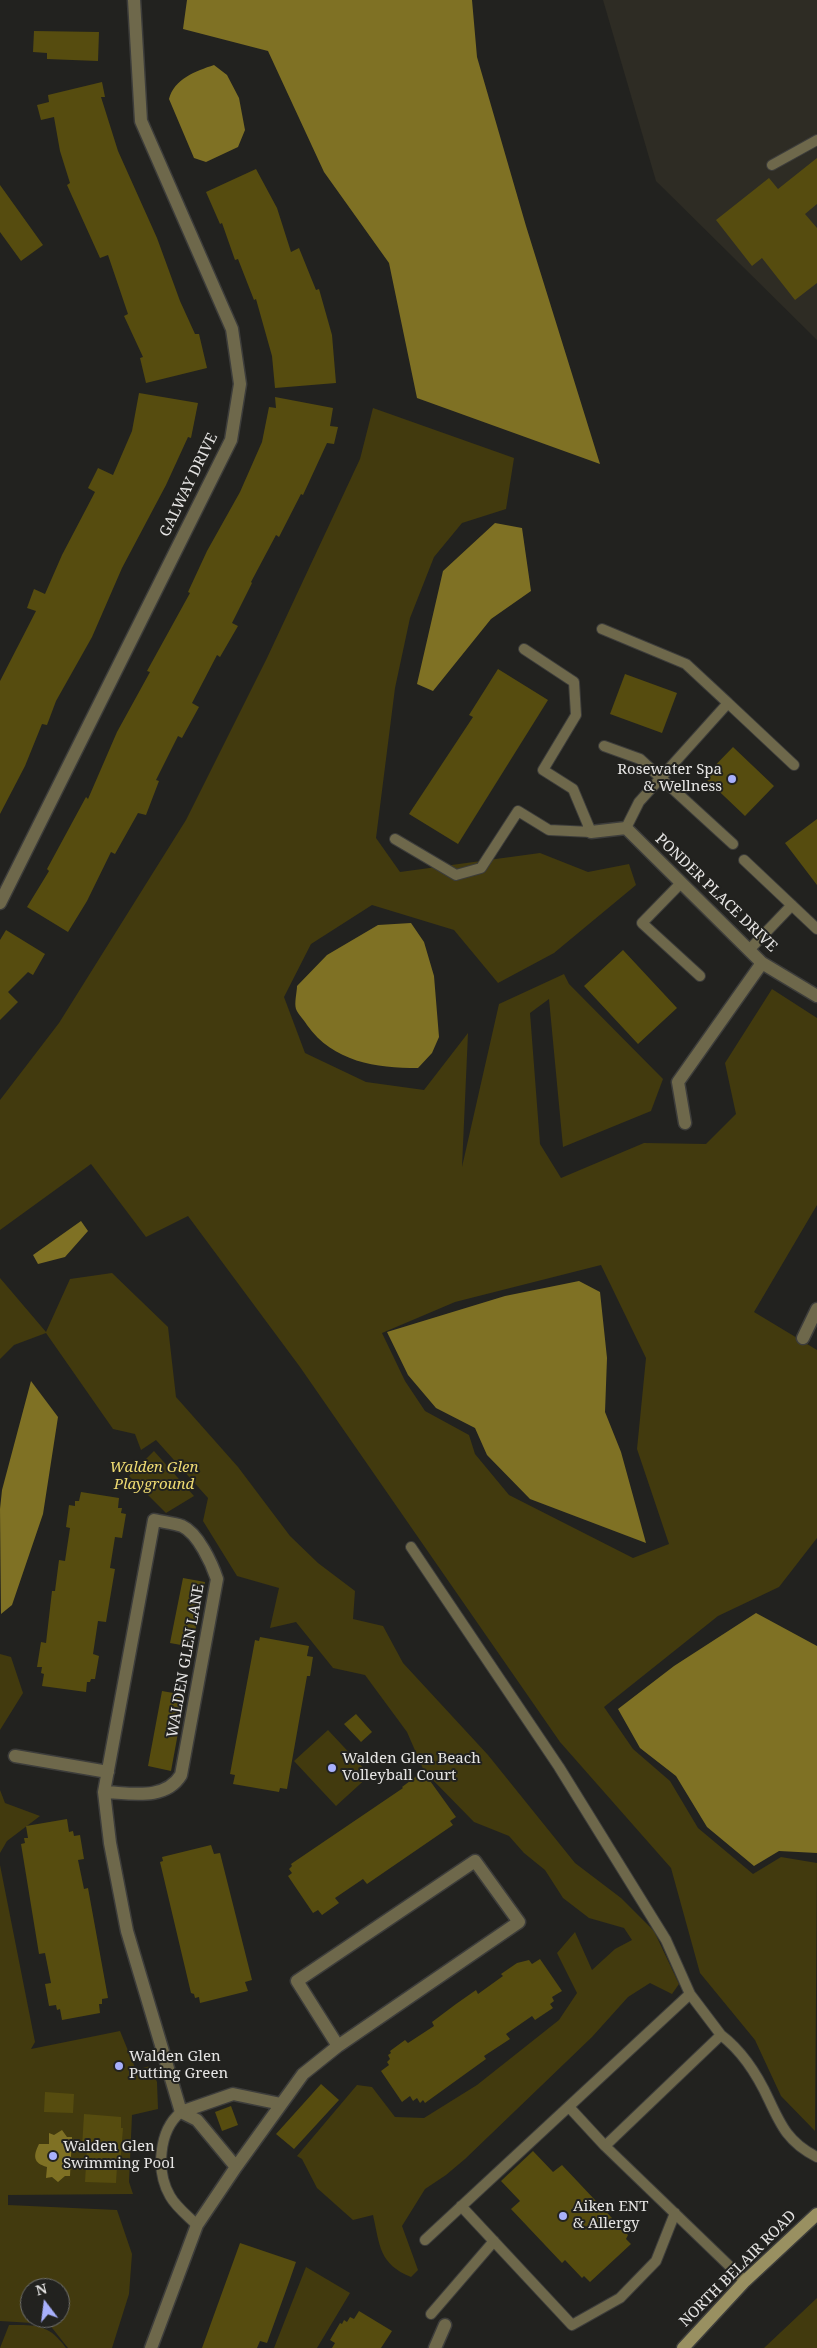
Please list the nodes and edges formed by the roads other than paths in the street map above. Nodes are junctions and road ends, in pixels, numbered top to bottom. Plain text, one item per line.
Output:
1 (134, 0) edge
2 (817, 140) edge
3 (772, 165) dead end
4 (602, 629) dead end
5 (524, 649) dead end
6 (728, 703) junction
7 (604, 746) dead end
8 (794, 765) dead end
9 (662, 778) junction
10 (626, 828) junction
11 (591, 832) junction
12 (395, 840) dead end
13 (733, 844) dead end
14 (744, 860) dead end
15 (681, 882) junction
16 (0, 903) edge
17 (792, 905) junction
18 (817, 929) edge
19 (749, 950) junction
20 (762, 963) junction
21 (700, 976) dead end
22 (817, 996) edge
23 (685, 1123) dead end
24 (817, 1309) edge
25 (803, 1338) dead end
26 (411, 1547) dead end
27 (15, 1756) dead end
28 (108, 1772) junction
29 (104, 1792) junction
30 (690, 1994) junction
31 (720, 2036) junction
32 (338, 2046) junction
33 (281, 2104) junction
34 (569, 2107) junction
35 (181, 2112) junction
36 (605, 2146) junction
37 (817, 2157) edge
38 (236, 2167) junction
39 (461, 2206) junction
40 (675, 2213) junction
41 (817, 2214) edge
42 (197, 2225) junction
43 (425, 2240) dead end
44 (494, 2241) junction
45 (745, 2281) junction
46 (432, 2314) dead end
47 (445, 2325) dead end
48 (151, 2348) edge
49 (435, 2348) edge
50 (683, 2348) edge

1 - 16 street, GALWAY DRIVE
2 - 3 lane
4 - 6 lane
5 - 11 lane
6 - 8 lane
6 - 9 lane
7 - 9 lane
9 - 10 lane
9 - 13 lane
10 - 11 street
10 - 15 street, PONDER PLACE DRIVE
11 - 12 lane
14 - 17 lane
15 - 19 street, PONDER PLACE DRIVE
15 - 21 lane
17 - 18 lane
17 - 19 lane
19 - 20 street, PONDER PLACE DRIVE
20 - 22 street, PONDER PLACE DRIVE
20 - 23 street
24 - 25 street
26 - 30 lane
27 - 28 street
28 - 29 street, WALDEN GLEN LANE
28 - 29 street, WALDEN GLEN LANE
29 - 35 street, WALDEN GLEN LANE
30 - 31 lane
30 - 34 lane
31 - 36 lane
31 - 37 lane
32 - 32 street
32 - 33 street
33 - 35 street
33 - 38 street
34 - 36 lane
34 - 39 lane
35 - 38 street
35 - 42 lane
36 - 40 lane
38 - 42 street
39 - 43 lane
39 - 44 lane
40 - 44 lane
40 - 45 lane
41 - 45 main road, NORTH BELAIR ROAD
42 - 48 street
44 - 46 lane
45 - 50 main road, NORTH BELAIR ROAD
47 - 49 street

